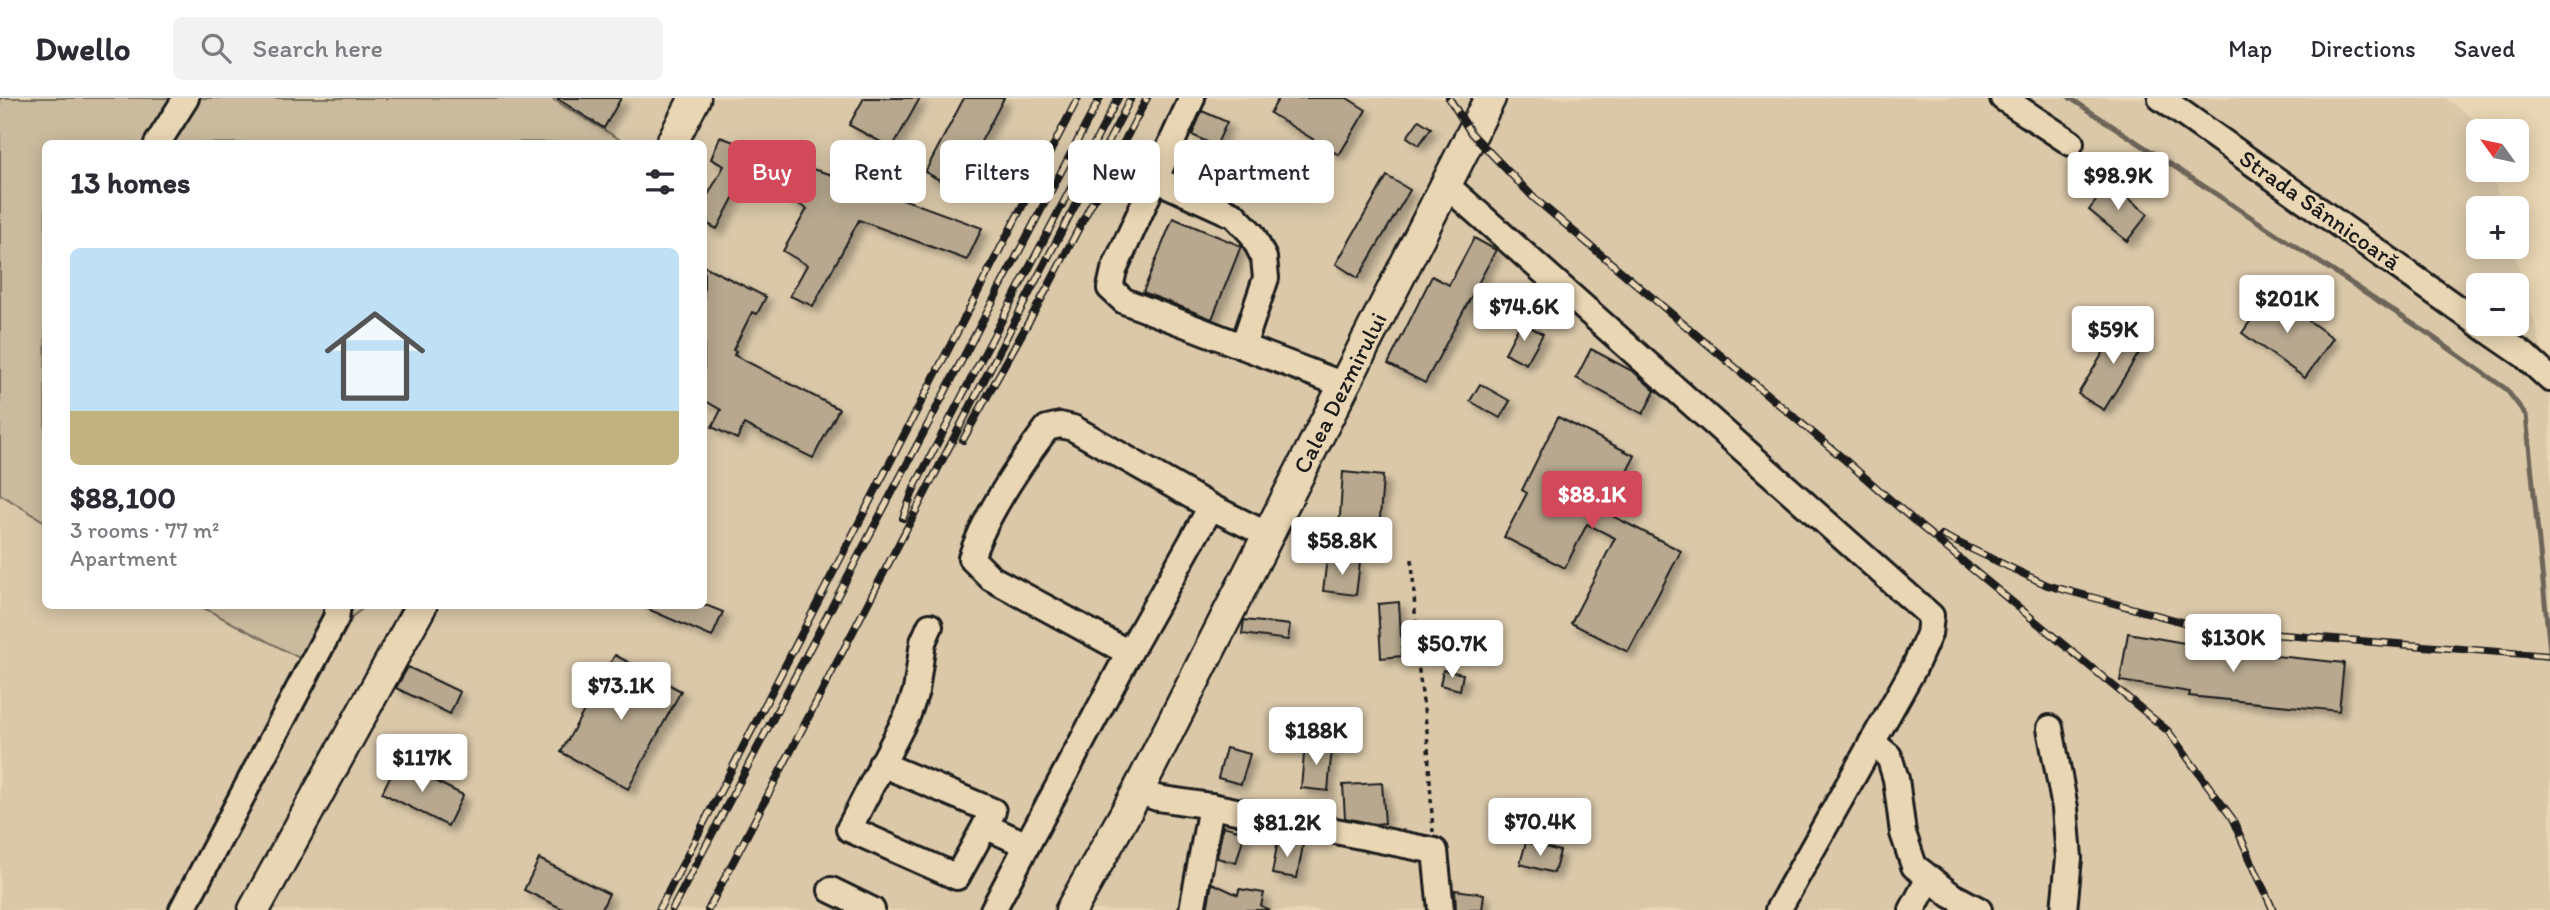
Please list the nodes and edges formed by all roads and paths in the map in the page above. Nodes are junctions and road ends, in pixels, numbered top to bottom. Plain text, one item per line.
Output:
1 (186, 98) edge
2 (695, 98) edge
3 (1192, 98) edge
4 (1490, 98) edge
5 (2003, 98) edge
6 (2161, 98) edge
7 (160, 140) edge
8 (673, 140) edge
9 (2070, 143) dead end
10 (1160, 168) edge
11 (1160, 181) edge
12 (1445, 184) junction
13 (1144, 203) edge
14 (2466, 314) edge
15 (2497, 336) edge
16 (1243, 346) junction
17 (2550, 379) edge
18 (1344, 385) junction
19 (1210, 507) junction
20 (1268, 535) junction
21 (1412, 559) dead end
22 (338, 609) edge
23 (419, 609) edge
24 (930, 626) dead end
25 (1129, 653) junction
26 (2050, 728) dead end
27 (1872, 742) junction
28 (881, 764) junction
29 (1138, 791) junction
30 (1211, 806) junction
31 (985, 826) junction
32 (1027, 845) junction
33 (1435, 851) junction
34 (1929, 878) junction
35 (831, 890) dead end
36 (182, 910) edge
37 (254, 910) edge
38 (872, 910) edge
39 (993, 910) edge
40 (1071, 910) edge
41 (1192, 910) edge
42 (1440, 910) edge
43 (1777, 910) edge
44 (1912, 910) edge
45 (1979, 910) edge
46 (2064, 910) edge

1 - 7 street
2 - 8 main road
3 - 10 street
4 - 12 main road, Calea Dezmirului
5 - 9 street
6 - 14 street, Strada Sânnicoară
11 - 16 street
12 - 18 main road, Calea Dezmirului
12 - 27 street
13 - 16 street
15 - 17 street, Strada Sânnicoară
16 - 18 street
18 - 20 main road, Calea Dezmirului
19 - 20 street
19 - 25 street
19 - 25 street
20 - 29 main road, Calea Dezmirului
21 - 33 path
22 - 36 street
23 - 37 main road
24 - 28 street
25 - 32 street
26 - 46 street
27 - 34 street
27 - 43 street
28 - 31 street
28 - 31 street
29 - 30 street
29 - 40 main road, Calea Dezmirului
30 - 33 street
30 - 41 street
31 - 32 street
32 - 39 street
33 - 42 street
34 - 44 street
34 - 45 street
35 - 38 street

